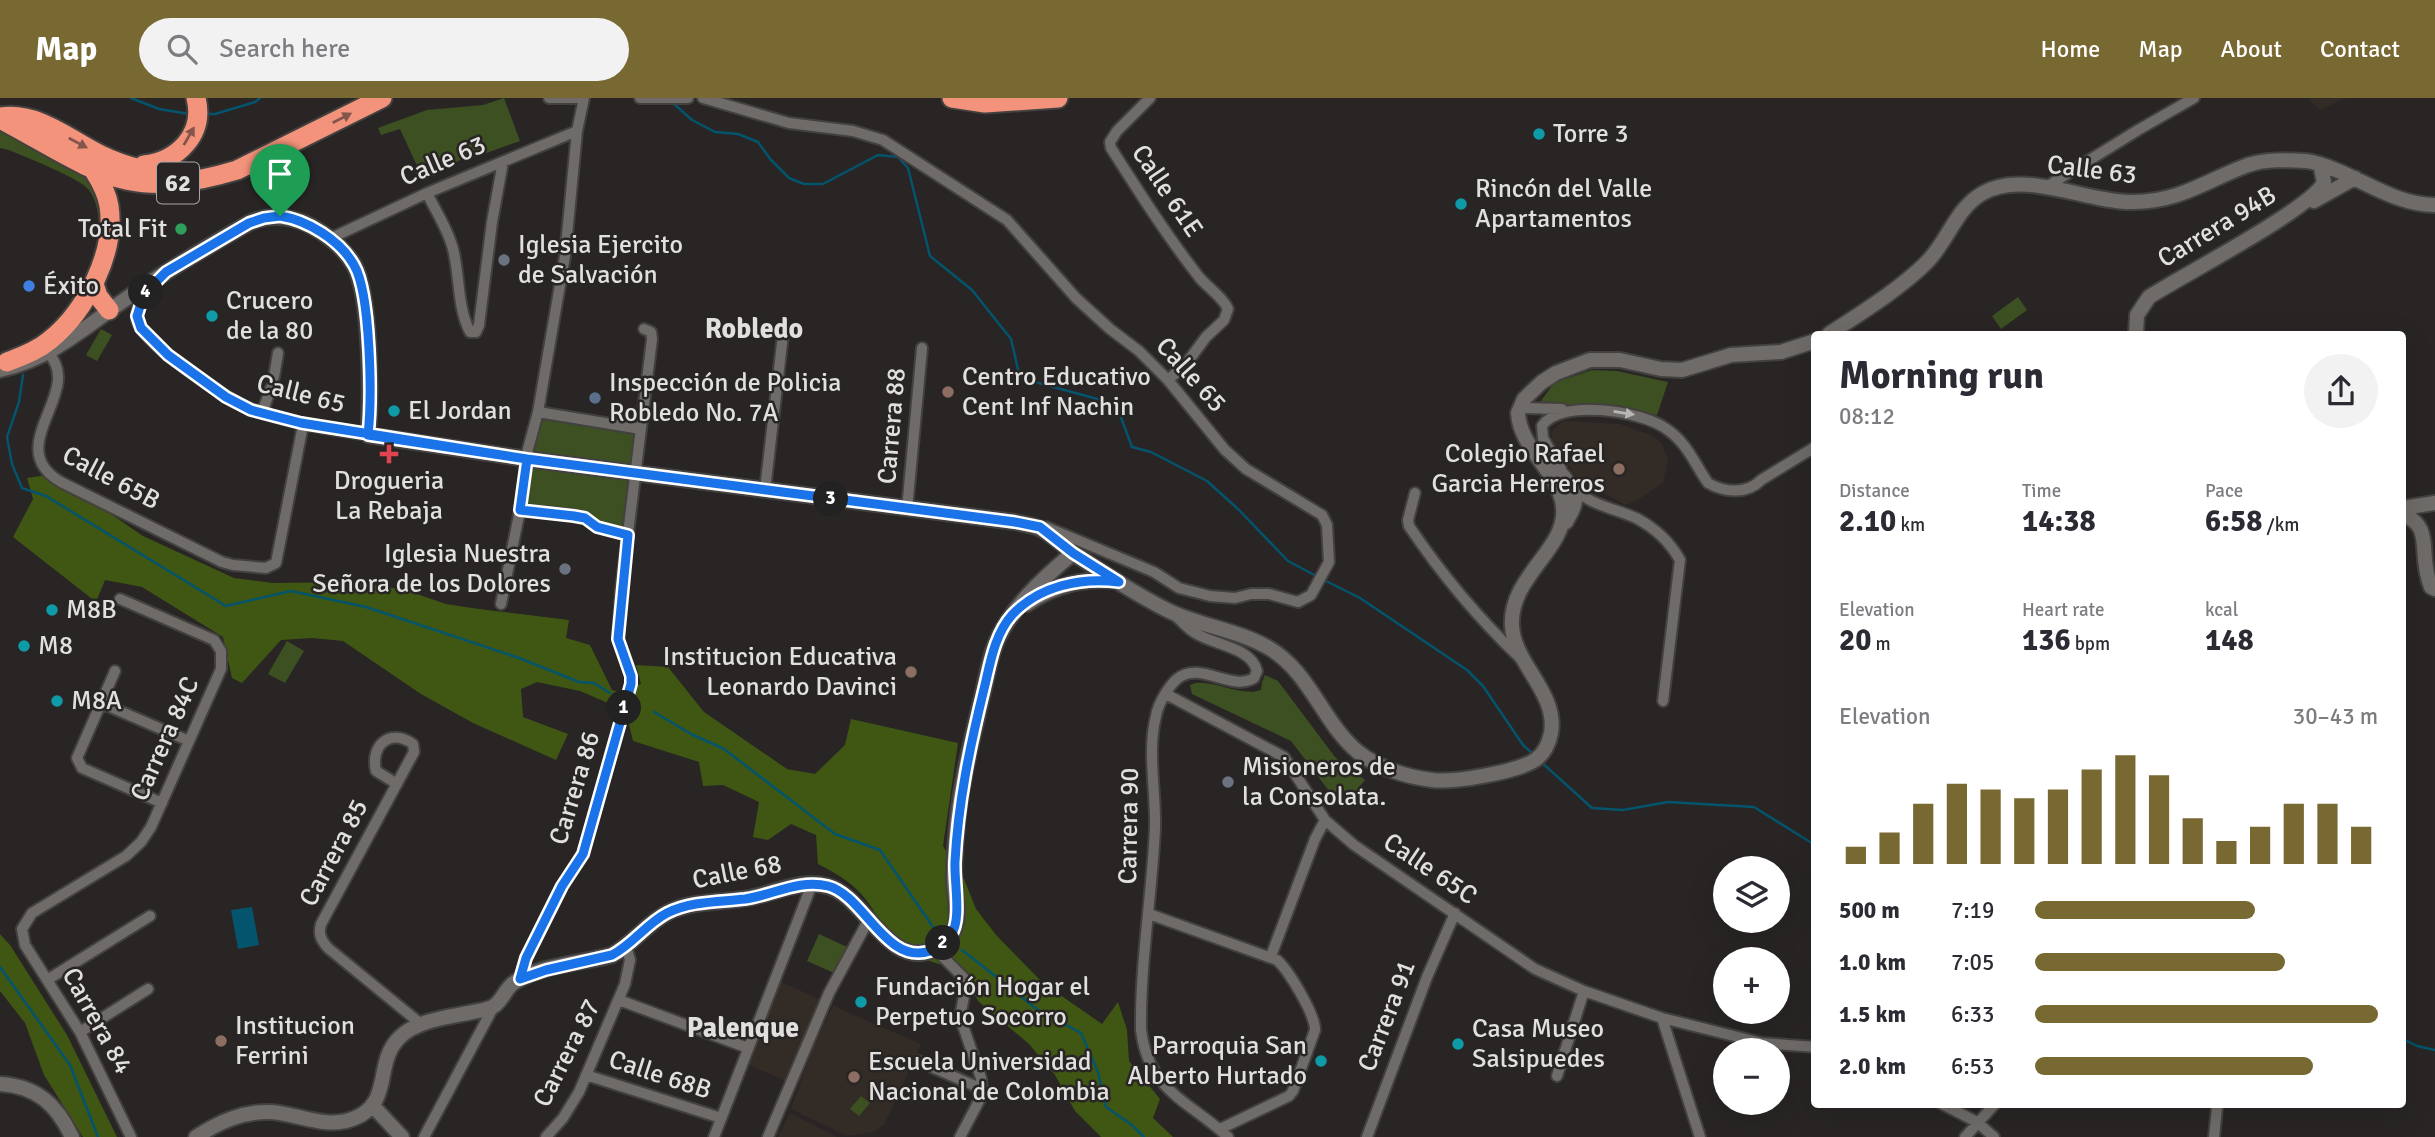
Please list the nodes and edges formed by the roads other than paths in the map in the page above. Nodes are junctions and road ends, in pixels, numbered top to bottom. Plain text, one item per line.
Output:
1 (196, 98) edge
2 (382, 98) edge
3 (549, 98) edge
4 (578, 98) edge
5 (584, 98) edge
6 (640, 98) edge
7 (688, 98) edge
8 (703, 98) edge
9 (952, 98) edge
10 (1058, 98) edge
11 (2194, 98) edge
12 (662, 99) edge
13 (1148, 100) edge
14 (0, 118) edge
15 (577, 131) junction
16 (260, 160) junction
17 (503, 162) junction
18 (2320, 164) junction
19 (131, 166) junction
20 (94, 171) junction
21 (2355, 178) junction
22 (2046, 187) junction
23 (427, 194) junction
24 (2435, 205) edge
25 (2294, 211) junction
26 (330, 239) junction
27 (166, 272) junction
28 (94, 284) junction
29 (109, 310) junction
30 (785, 326) dead end
31 (648, 331) dead end
32 (1833, 331) edge
33 (2136, 331) edge
34 (1811, 342) edge
35 (922, 348) dead end
36 (48, 353) junction
37 (278, 353) dead end
38 (7, 365) edge
39 (1168, 380) junction
40 (1520, 408) junction
41 (1584, 410) junction
42 (538, 412) junction
43 (262, 413) junction
44 (301, 423) junction
45 (641, 429) junction
46 (368, 435) junction
47 (1811, 449) edge
48 (1534, 453) junction
49 (527, 459) junction
50 (636, 472) junction
51 (1567, 480) junction
52 (765, 490) junction
53 (1415, 493) dead end
54 (1590, 501) junction
55 (2435, 503) edge
56 (2406, 508) edge
57 (907, 509) junction
58 (520, 510) junction
59 (2406, 515) edge
60 (1566, 522) junction
61 (1040, 527) junction
62 (628, 535) junction
63 (1556, 538) junction
64 (1073, 553) junction
65 (1119, 582) junction
66 (2433, 588) edge
67 (120, 598) dead end
68 (502, 604) dead end
69 (1172, 612) junction
70 (1012, 615) junction
71 (1525, 663) junction
72 (115, 671) dead end
73 (1166, 694) junction
74 (1663, 701) dead end
75 (101, 703) junction
76 (189, 741) junction
77 (397, 783) junction
78 (162, 803) junction
79 (1325, 820) junction
80 (812, 884) junction
81 (1455, 913) junction
82 (1149, 914) junction
83 (150, 916) dead end
84 (869, 920) junction
85 (22, 929) joint
86 (940, 945) junction
87 (626, 946) junction
88 (1271, 956) junction
89 (520, 979) junction
90 (47, 980) junction
91 (148, 989) dead end
92 (1584, 991) junction
93 (618, 1000) junction
94 (494, 1006) junction
95 (1662, 1018) junction
96 (421, 1024) junction
97 (80, 1032) junction
98 (1811, 1047) edge
99 (748, 1048) junction
100 (918, 1060) dead end
101 (586, 1075) junction
102 (1558, 1076) dead end
103 (0, 1084) edge
104 (982, 1089) junction
105 (372, 1105) junction
106 (1950, 1108) edge
107 (1991, 1108) edge
108 (2217, 1108) dead end
109 (721, 1118) junction
110 (1977, 1122) junction
111 (1224, 1133) edge
112 (72, 1137) edge
113 (131, 1137) edge
114 (197, 1137) edge
115 (402, 1137) edge
116 (424, 1137) edge
117 (546, 1137) edge
118 (714, 1137) edge
119 (768, 1137) edge
120 (960, 1137) edge
121 (1367, 1137) edge
122 (1700, 1137) edge
123 (1965, 1137) edge
124 (1994, 1137) edge
125 (2214, 1137) edge

19 -> 1 highway
16 -> 2 highway, 62
3 - 4 street
5 - 15 street
6 - 12 street
7 - 12 street
8 - 39 street, Calle 65
9 - 10 highway
11 - 22 street
13 - 39 street, Calle 61E
14 -> 19 highway
14 - 20 highway, 62
15 - 17 street, Calle 63
15 - 42 street
16 - 19 highway
16 - 20 highway, 62
17 - 23 street, Calle 63
17 - 23 street
18 - 21 main road, Calle 63
18 - 22 main road, Calle 63
18 - 25 main road, Carrera 94B
20 - 28 highway
21 - 24 main road, Calle 63
21 - 25 main road
22 - 32 main road, Calle 63
23 - 26 street, Calle 63
25 - 33 main road, Carrera 94B
26 - 27 main road
26 - 46 main road
27 - 29 main road
27 - 43 street, Calle 65
28 - 29 highway
28 - 38 highway
29 - 36 main road
30 - 52 street
31 - 45 street, Carrera 86
34 - 40 main road
35 - 57 street, Carrera 88
36 - 38 main road
36 - 44 street, Calle 65B
37 - 43 street
39 - 61 street, Calle 65
40 - 41 street
40 - 48 main road
41 -> 47 street
41 - 51 street
42 - 45 street
42 - 49 street
43 - 44 street, Calle 65
44 - 46 street, Calle 65
45 - 50 street, Carrera 86
46 - 49 main road, Calle 65
48 - 51 main road
48 - 63 main road
49 - 50 main road, Calle 65
49 - 58 street
50 - 52 main road, Calle 65
50 - 62 street, Carrera 86
51 - 54 street
51 - 60 main road
52 - 57 main road, Calle 65
53 - 71 street
54 - 60 street
54 - 74 street
55 - 56 main road
57 - 61 main road, Calle 65
58 - 62 street
58 - 68 street
59 - 66 main road
60 - 63 main road
61 - 64 main road, Calle 65
62 - 89 street, Carrera 86
63 - 71 main road
64 - 65 main road, Calle 65
64 - 70 main road
65 - 69 main road, Calle 65
65 - 70 main road
67 - 76 street, Carrera 84C
69 - 71 main road, Calle 65
69 - 73 street
70 - 86 main road
72 - 75 street
73 - 79 street, Calle 65C
73 - 82 street, Carrera 90
75 - 76 street
75 - 78 street
76 - 78 street, Carrera 84C
77 - 77 street, Carrera 85
77 - 96 street, Carrera 85
78 - 85 street, Carrera 84C
79 - 81 street, Calle 65C
79 - 88 street
80 - 84 main road, Calle 68
80 - 87 main road, Calle 68
80 - 99 street
81 - 92 street, Calle 65C
81 - 121 street, Carrera 91
82 - 88 street
82 - 111 street, Carrera 90
83 - 90 street
84 - 86 main road, Calle 68
84 - 119 street
85 - 90 street, Carrera 84
86 - 104 street
87 - 89 main road, Calle 68
87 - 93 street, Carrera 87
88 - 111 street
89 - 94 main road, Carrera 86
90 - 97 street, Carrera 84
91 - 97 street
92 - 95 street, Calle 65C
92 - 102 street
93 - 99 street
93 - 101 street, Carrera 87
94 - 96 main road
94 - 116 street, Carrera 86
95 - 98 street, Calle 65C
95 - 122 street
96 - 105 main road
97 - 113 street, Carrera 84
99 - 109 street
100 - 104 street
101 - 109 street, Calle 68B
101 - 117 street, Carrera 87
103 - 112 main road
104 - 120 street
105 - 114 main road
105 - 115 main road
106 - 110 street
107 - 110 street
108 - 125 street
109 - 118 street
110 - 123 street
110 - 124 street

